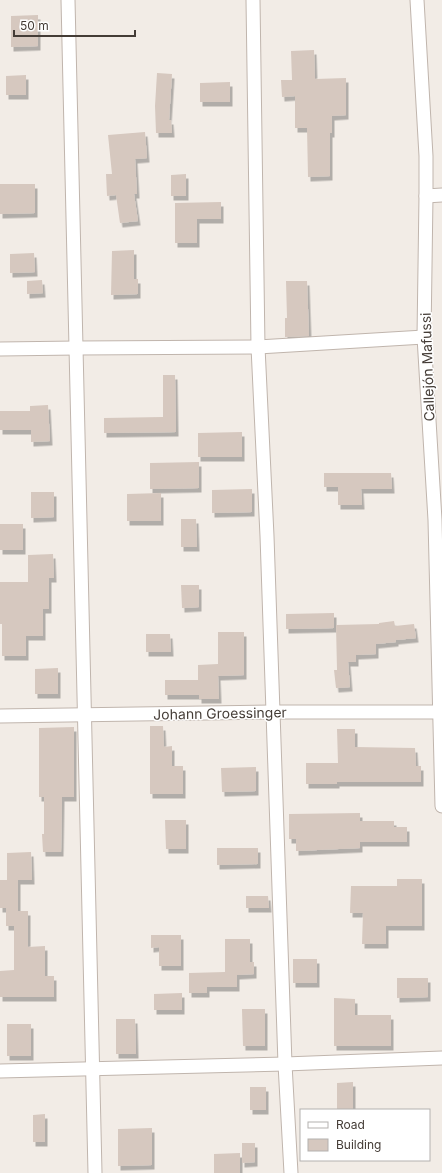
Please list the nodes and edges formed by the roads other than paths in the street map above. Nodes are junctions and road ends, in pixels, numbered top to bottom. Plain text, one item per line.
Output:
1 (68, 0) edge
2 (252, 0) edge
3 (417, 0) edge
4 (442, 195) edge
5 (426, 196) junction
6 (424, 337) junction
7 (258, 347) junction
8 (77, 348) junction
9 (0, 349) edge
10 (439, 520) edge
11 (272, 712) junction
12 (439, 712) junction
13 (0, 716) edge
14 (84, 716) junction
15 (442, 806) edge
16 (442, 1058) edge
17 (285, 1064) junction
18 (92, 1068) junction
19 (0, 1071) edge
20 (95, 1173) edge
21 (291, 1173) edge

1 - 8 street
2 - 7 street
3 - 5 street, Callejón Mafussi
4 - 5 street
5 - 6 street, Callejón Mafussi
6 - 7 street
6 - 10 street, Callejón Mafussi
7 - 8 street
7 - 11 street
8 - 9 street
8 - 14 street
10 - 12 street, Callejón Mafussi
11 - 12 street, Johann Groessinger
11 - 14 street, Johann Groessinger
11 - 17 street
12 - 15 street, Callejón Mafussi
13 - 14 street, Johann Groessinger
14 - 18 street
16 - 17 street
17 - 18 street
17 - 21 street
18 - 19 street
18 - 20 street

